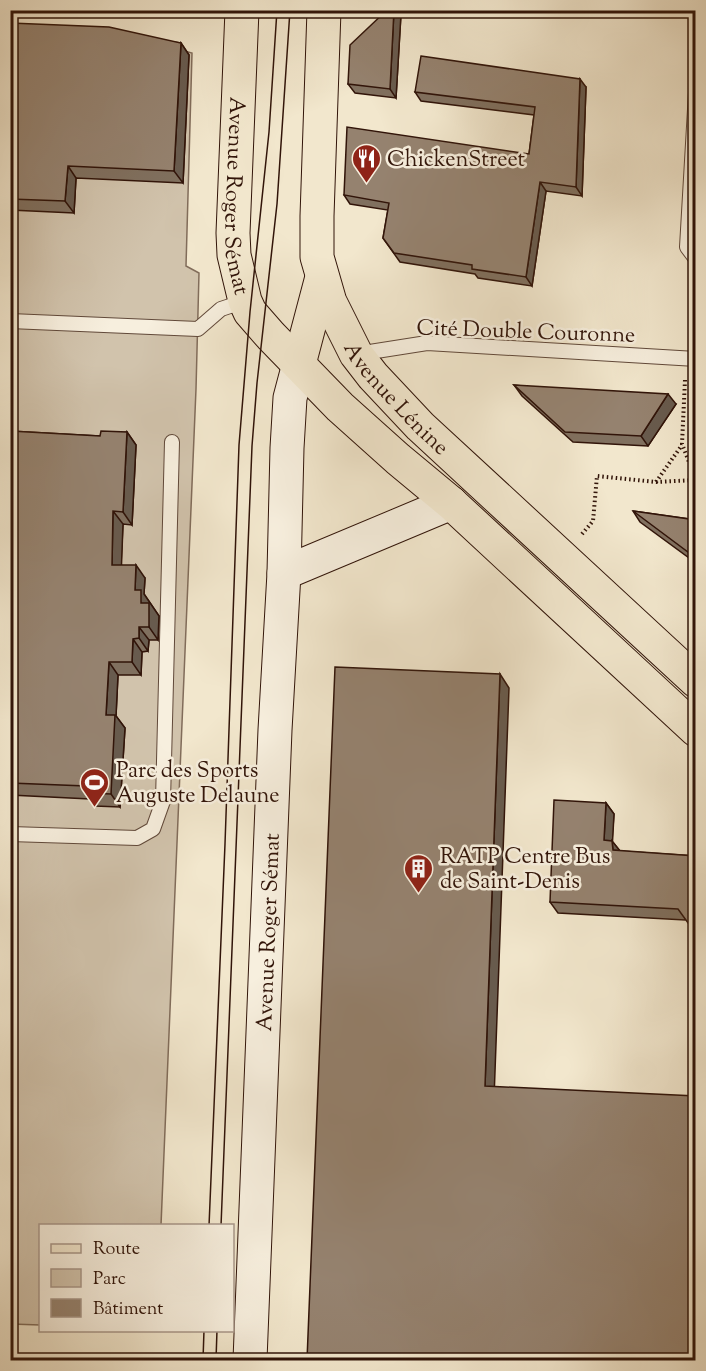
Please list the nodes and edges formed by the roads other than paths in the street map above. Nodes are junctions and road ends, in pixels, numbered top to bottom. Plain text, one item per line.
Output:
1 (242, 10) edge
2 (324, 10) edge
3 (696, 92) edge
4 (696, 259) edge
5 (322, 278) junction
6 (245, 301) junction
7 (10, 321) edge
8 (271, 336) junction
9 (356, 354) junction
10 (691, 359) edge
11 (299, 364) junction
12 (290, 398) junction
13 (172, 442) dead end
14 (451, 503) junction
15 (284, 573) junction
16 (696, 681) edge
17 (696, 730) edge
18 (10, 834) edge
19 (250, 1360) edge

1 - 6 main road, Avenue Roger Sémat
2 - 5 main road, Avenue Lénine
3 - 4 lane
5 - 9 main road, Avenue Lénine
5 - 11 main road
6 - 7 lane
6 - 8 main road, Avenue Roger Sémat
8 - 11 main road, Avenue Roger Sémat
8 - 12 street, Avenue Roger Sémat
9 - 10 lane, Cité Double Couronne
9 - 16 main road, Avenue Lénine
11 - 12 street, Avenue Roger Sémat
11 - 14 main road, Avenue Lénine
12 - 15 street, Avenue Roger Sémat
13 - 18 lane
14 - 15 street
14 - 17 main road, Avenue Lénine
15 - 19 street, Avenue Roger Sémat

